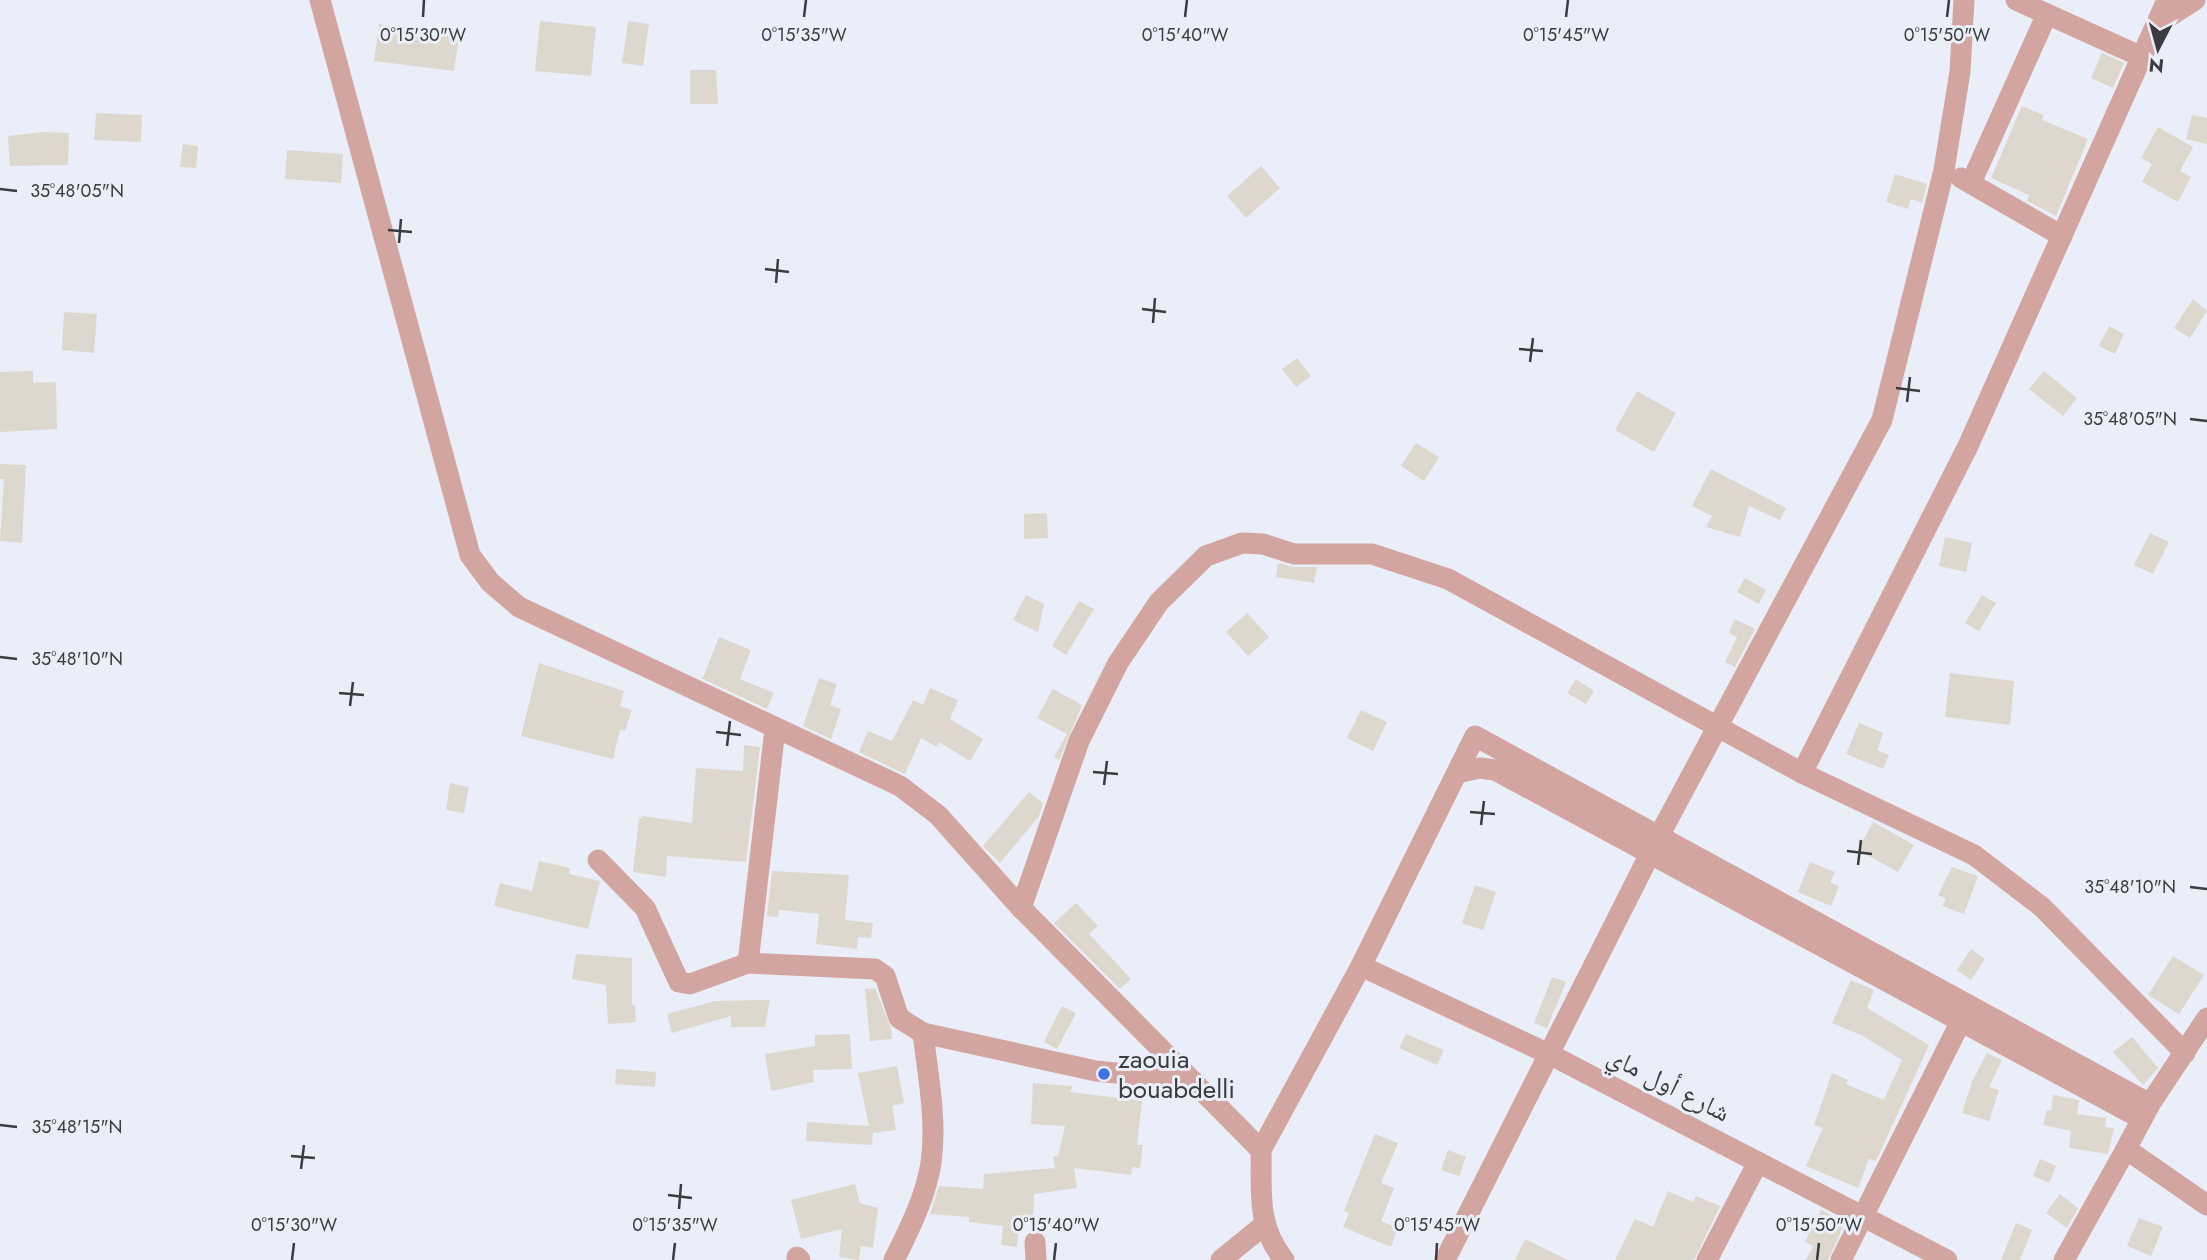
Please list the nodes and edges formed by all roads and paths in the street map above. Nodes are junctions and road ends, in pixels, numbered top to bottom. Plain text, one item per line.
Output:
1 (320, 0) edge
2 (1964, 0) edge
3 (2167, 0) edge
4 (2195, 0) edge
5 (2022, 1) edge
6 (2047, 14) junction
7 (2156, 25) junction
8 (2142, 57) junction
9 (1944, 170) junction
10 (1971, 183) junction
11 (2062, 236) junction
12 (775, 729) junction
13 (1717, 729) junction
14 (1457, 773) junction
15 (1802, 773) junction
16 (1655, 845) junction
17 (598, 860) dead end
18 (1021, 908) junction
19 (748, 963) junction
20 (1361, 966) junction
21 (2207, 1018) edge
22 (1961, 1021) junction
23 (923, 1033) junction
24 (2185, 1053) junction
25 (1549, 1054) junction
26 (1192, 1081) junction
27 (2146, 1112) junction
28 (2126, 1149) junction
29 (1261, 1150) junction
30 (1758, 1162) junction
31 (2207, 1205) edge
32 (1864, 1215) junction
33 (1264, 1225) junction
34 (894, 1260) edge
35 (1221, 1260) edge
36 (1284, 1260) edge
37 (1445, 1260) edge
38 (1707, 1260) edge
39 (1840, 1260) edge
40 (1947, 1260) edge
41 (2064, 1260) edge

1 - 12 street
2 - 9 street
3 - 7 street
4 - 7 street
5 - 6 street
6 - 8 street
6 - 10 street
7 - 8 street
8 - 11 street
9 - 10 street
9 - 13 street
10 - 11 street
11 - 15 street
12 - 18 street
12 - 19 street
13 - 15 street
13 - 16 street
13 - 18 street
14 - 16 street
14 - 16 street
14 - 20 street
15 - 24 street
16 - 22 street
16 - 25 street
16 - 27 street
17 - 19 street
18 - 26 street
19 - 23 street
20 - 25 street, شارع أول ماي
20 - 29 street
21 - 24 street
22 - 27 street
22 - 32 street
23 - 26 street
23 - 34 street
24 - 27 street
25 - 30 street, شارع أول ماي
25 - 37 street
26 - 29 street
27 - 28 street
28 - 31 street
28 - 41 street
29 - 33 street
30 - 32 street, شارع أول ماي
30 - 38 street
32 - 39 street
32 - 40 street, شارع أول ماي
33 - 35 street
33 - 36 street

